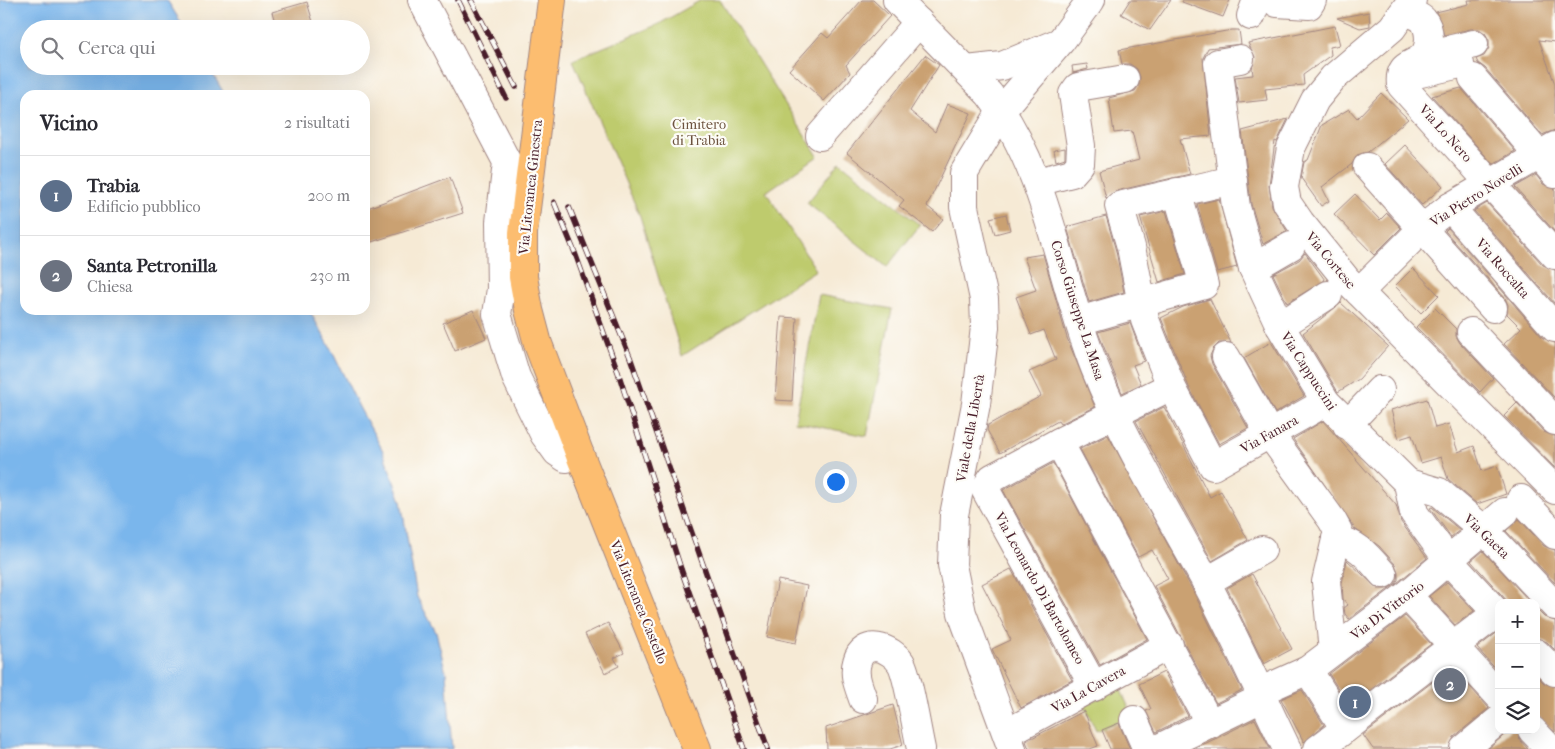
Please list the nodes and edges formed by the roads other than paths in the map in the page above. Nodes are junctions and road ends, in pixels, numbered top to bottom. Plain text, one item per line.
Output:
1 (422, 0) edge
2 (552, 0) edge
3 (897, 0) edge
4 (1091, 0) edge
5 (1312, 0) edge
6 (1262, 6) edge
7 (1409, 6) edge
8 (919, 22) junction
9 (1061, 41) junction
10 (1428, 48) junction
11 (1240, 59) dead end
12 (1469, 62) junction
13 (967, 70) junction
14 (1125, 78) dead end
15 (1400, 78) junction
16 (1002, 110) junction
17 (820, 136) dead end
18 (1549, 159) edge
19 (1367, 167) dead end
20 (1233, 180) junction
21 (1037, 182) junction
22 (1491, 183) junction
23 (1177, 192) junction
24 (1450, 207) junction
25 (1423, 228) junction
26 (1291, 246) dead end
27 (1555, 255) edge
28 (1253, 268) junction
29 (1359, 292) junction
30 (1328, 295) dead end
31 (1142, 304) junction
32 (1493, 308) dead end
33 (1079, 321) junction
34 (1280, 326) junction
35 (1555, 328) edge
36 (1471, 332) dead end
37 (1226, 357) dead end
38 (1171, 386) junction
39 (1380, 390) dead end
40 (1326, 402) junction
41 (1116, 415) junction
42 (1555, 421) edge
43 (1347, 425) junction
44 (1269, 433) junction
45 (1059, 442) junction
46 (580, 454) junction
47 (1552, 480) edge
48 (1408, 483) junction
49 (1484, 530) junction
50 (1555, 535) edge
51 (1336, 538) junction
52 (1262, 550) dead end
53 (1449, 561) junction
54 (1383, 574) dead end
55 (1206, 582) junction
56 (1407, 595) junction
57 (1555, 606) edge
58 (1495, 611) edge
59 (1495, 616) edge
60 (1169, 645) junction
61 (1454, 648) junction
62 (1332, 651) junction
63 (1308, 670) junction
64 (1094, 687) junction
65 (1495, 692) edge
66 (1260, 695) junction
67 (863, 699) dead end
68 (1134, 720) dead end
69 (1210, 724) junction
70 (1495, 724) edge
71 (1536, 734) edge
72 (1336, 738) edge
73 (1009, 741) edge
74 (1470, 747) edge
75 (697, 749) edge
76 (921, 749) edge
77 (1146, 749) edge
78 (1157, 749) edge
79 (1286, 749) edge
80 (1550, 749) edge

1 - 46 street
2 - 46 main road, Via Litoranea Ginestra
3 - 8 street, Corso Giuseppe La Masa
4 - 9 street, Viale della Libertà
5 - 6 street
7 - 10 street
7 - 29 street, Via Cortese
8 - 13 street, Corso Giuseppe La Masa
8 - 17 street
9 - 13 street
9 - 16 street, Viale della Libertà
10 - 12 street
10 - 15 street
11 - 20 street, Via Cappuccini
12 - 15 street
12 - 18 street
13 - 16 street, Corso Giuseppe La Masa
14 - 21 street
15 - 22 street, Via Lo Nero
16 - 21 street, Corso Giuseppe La Masa
16 - 73 street, Viale della Libertà
18 - 22 street, Via Pietro Novelli
19 - 25 street
20 - 23 street
20 - 28 street, Via Cappuccini
21 - 33 street, Corso Giuseppe La Masa
22 - 24 street, Via Pietro Novelli
22 - 27 street, Via Lo Nero
23 - 31 street
23 - 31 street
24 - 25 street, Via Pietro Novelli
24 - 35 street, Via Roccalta
25 - 29 street, Via Pietro Novelli
25 - 32 street
26 - 28 street
28 - 34 street, Via Cappuccini
29 - 47 street, Via Cortese
30 - 34 street
31 - 33 street
31 - 38 street
33 - 41 street, Corso Giuseppe La Masa
34 - 40 street, Via Cappuccini
36 - 42 street
37 - 44 street
38 - 41 street
38 - 44 street, Via Fanara
39 - 43 street
40 - 43 street, Via Cappuccini
40 - 44 street, Via Fanara
41 - 45 street
41 - 55 street, Corso Giuseppe La Masa
43 - 48 street, Via Cappuccini
44 - 51 street
45 - 60 street
45 - 64 street, Via Leonardo Di Bartolomeo
46 - 75 main road, Via Litoranea Castello
48 - 49 street, Via Gaeta
48 - 53 street
49 - 50 street, Via Di Vittorio
49 - 53 street, Via Di Vittorio
49 - 57 street, Via Gaeta
51 - 54 street
51 - 62 street
52 - 55 street
53 - 56 street, Via Di Vittorio
53 - 58 street
55 - 66 street, Corso Giuseppe La Masa
56 - 61 street
56 - 62 street, Via Di Vittorio
59 - 61 street
60 - 64 street, Via La Cavera
60 - 69 street
61 - 65 street
61 - 72 street
62 - 63 street, Via Di Vittorio
63 - 66 street, Via Di Vittorio
63 - 72 street
64 - 73 street, Via La Cavera
66 - 69 street, Via Di Vittorio
66 - 79 street, Corso Giuseppe La Masa
67 - 76 street
68 - 77 street
69 - 78 street, Via Di Vittorio
70 - 74 street
71 - 80 street

